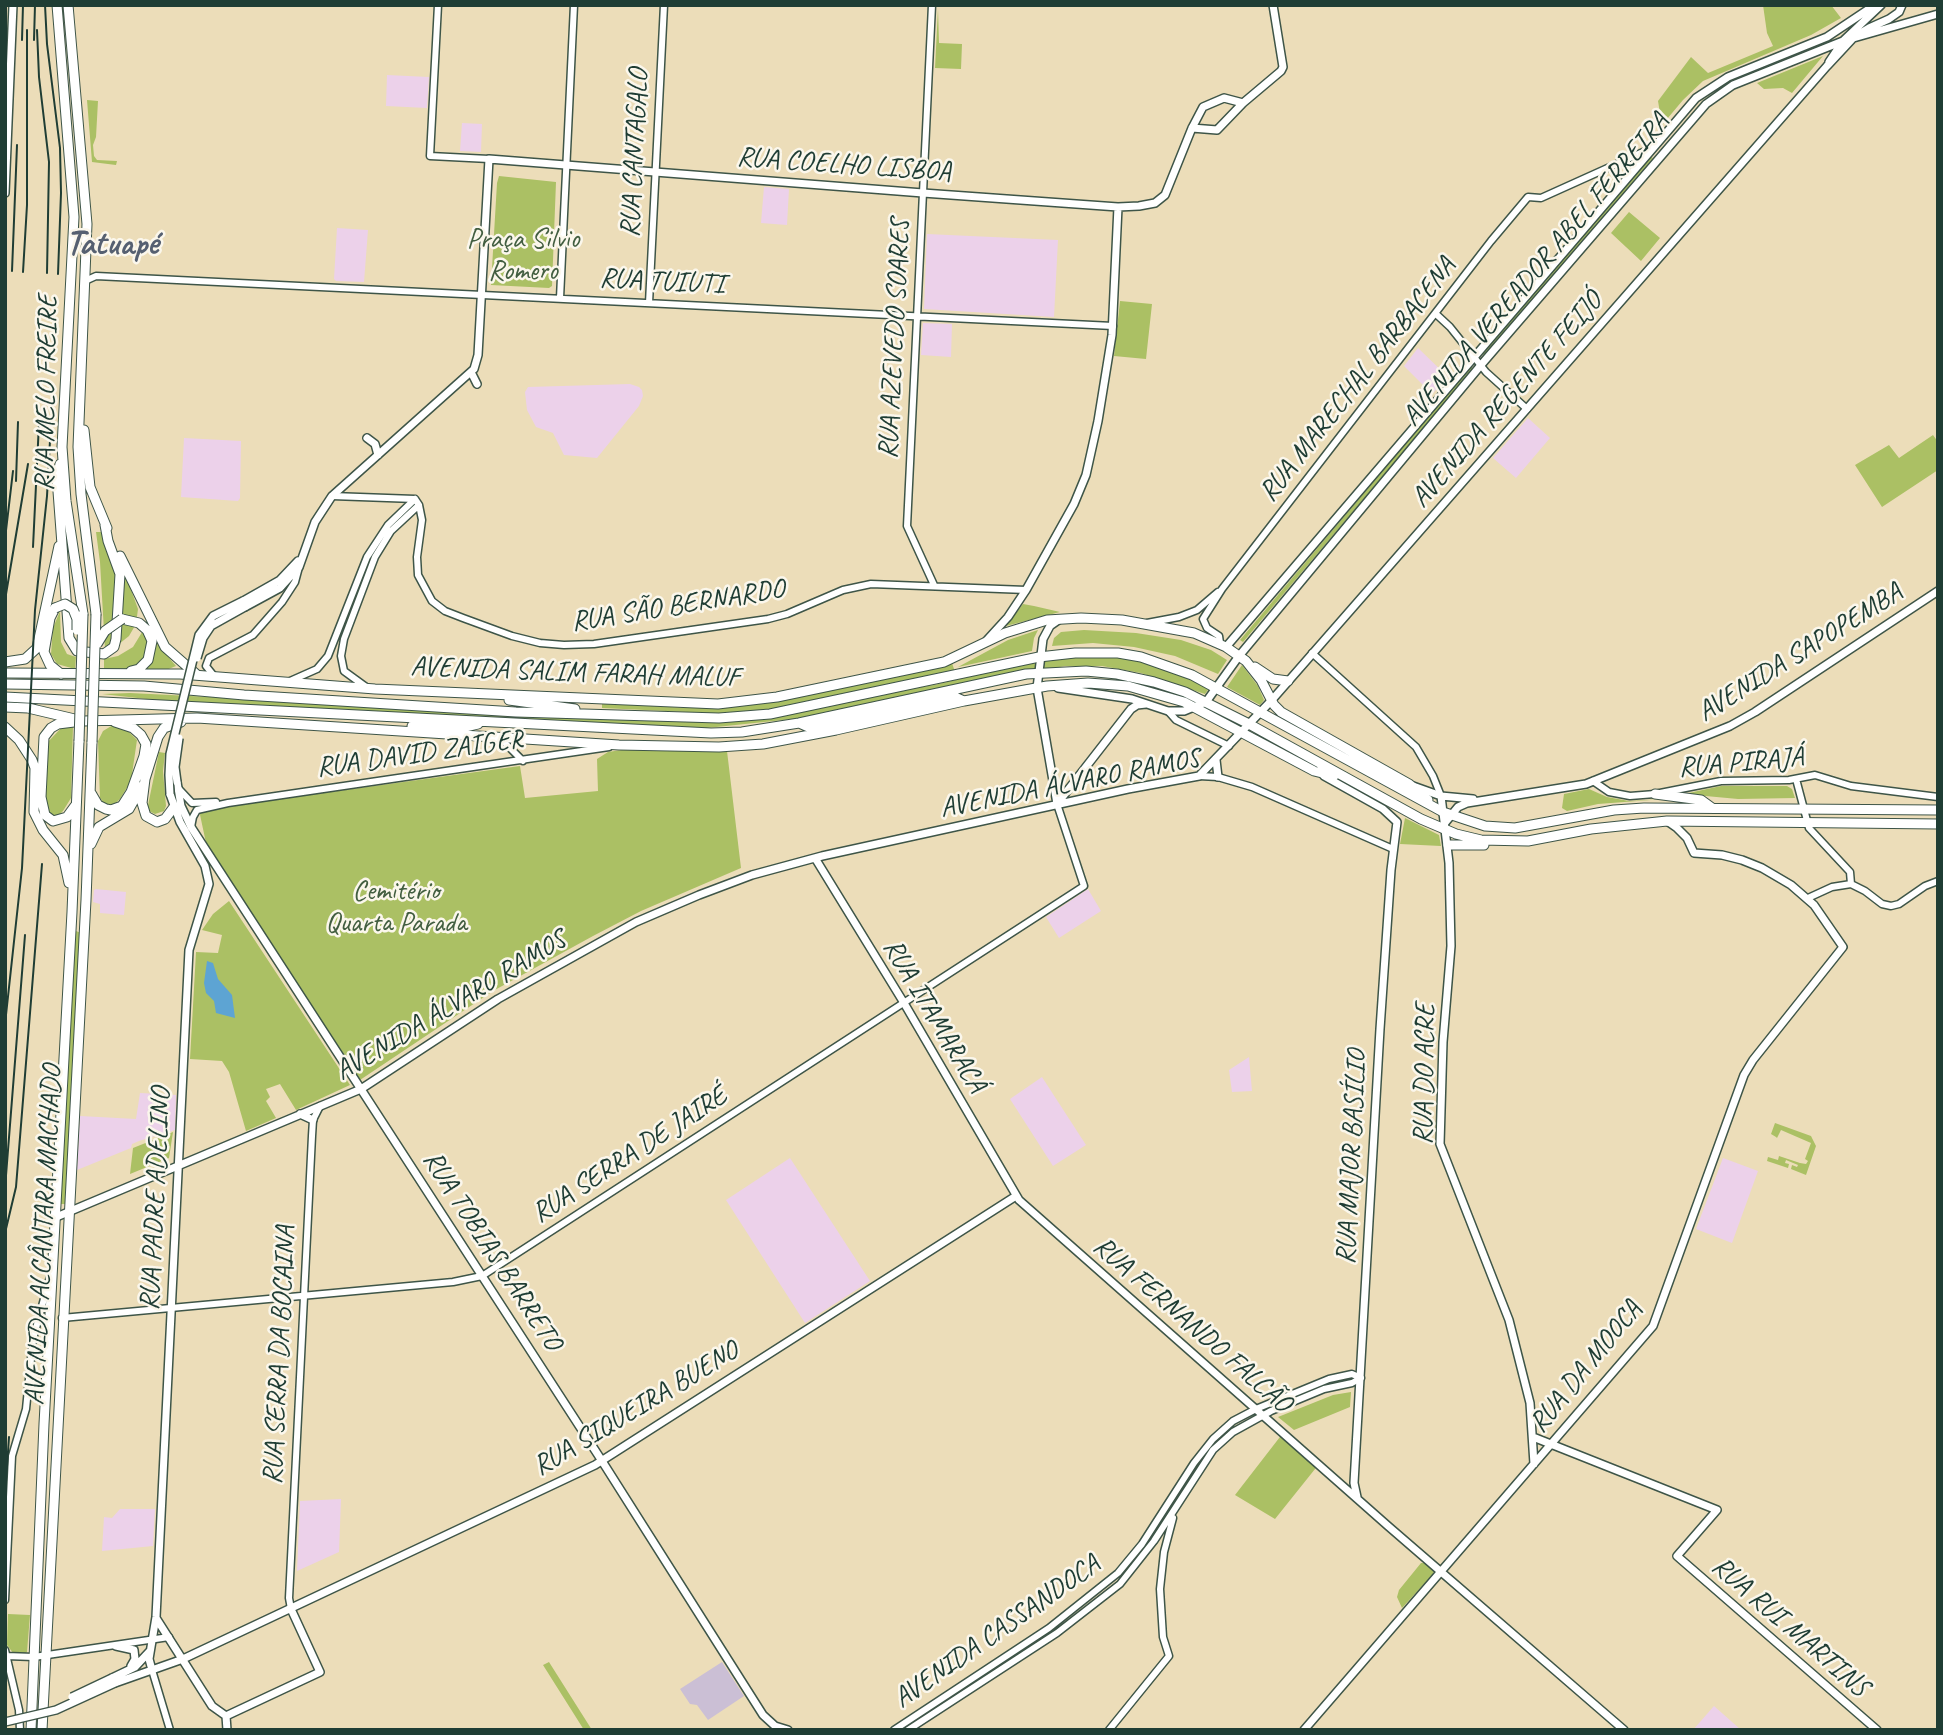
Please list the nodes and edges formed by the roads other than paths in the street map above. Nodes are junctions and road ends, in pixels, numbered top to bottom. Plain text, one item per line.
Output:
1 (13, 5) edge
2 (57, 5) edge
3 (68, 5) edge
4 (438, 5) edge
5 (574, 5) edge
6 (664, 5) edge
7 (932, 5) edge
8 (1273, 5) edge
9 (1875, 5) edge
10 (1881, 5) edge
11 (1902, 5) edge
12 (1938, 14) edge
13 (1854, 37) junction
14 (1843, 41) junction
15 (1827, 66) junction
16 (1243, 103) junction
17 (1192, 128) junction
18 (1650, 151) junction
19 (489, 159) junction
20 (566, 165) junction
21 (655, 172) junction
22 (5, 193) edge
23 (923, 193) junction
24 (1118, 207) junction
25 (85, 281) junction
26 (481, 293) junction
27 (559, 298) junction
28 (649, 303) junction
29 (1436, 314) junction
30 (917, 316) junction
31 (1113, 326) junction
32 (1474, 357) junction
33 (1481, 365) junction
34 (471, 372) junction
35 (477, 384) dead end
36 (1527, 409) junction
37 (79, 420) junction
38 (367, 438) dead end
39 (62, 447) junction
40 (378, 455) junction
41 (332, 496) junction
42 (414, 504) junction
43 (106, 525) junction
44 (61, 538) junction
45 (301, 558) junction
46 (363, 564) junction
47 (299, 567) junction
48 (370, 567) junction
49 (934, 585) junction
50 (1222, 589) junction
51 (1026, 590) junction
52 (1938, 592) edge
53 (244, 604) junction
54 (1061, 618) junction
55 (1146, 623) junction
56 (986, 641) junction
57 (96, 645) junction
58 (1223, 645) junction
59 (1312, 653) junction
60 (1039, 657) junction
61 (1243, 659) junction
62 (6, 669) edge
63 (82, 673) junction
64 (1037, 673) junction
65 (62, 675) junction
66 (121, 676) junction
67 (198, 676) junction
68 (215, 677) junction
69 (1288, 681) junction
70 (285, 682) junction
71 (5, 684) edge
72 (1047, 686) junction
73 (368, 688) junction
74 (1037, 688) junction
75 (1217, 688) junction
76 (441, 692) junction
77 (5, 697) edge
78 (964, 701) junction
79 (1271, 701) junction
80 (1206, 702) junction
81 (1147, 704) junction
82 (5, 707) edge
83 (1196, 708) junction
84 (1168, 711) junction
85 (1260, 713) junction
86 (629, 716) junction
87 (197, 718) junction
88 (83, 721) junction
89 (110, 721) junction
90 (481, 722) junction
91 (799, 723) junction
92 (1250, 724) junction
93 (5, 727) edge
94 (379, 730) junction
95 (1242, 732) junction
96 (503, 742) junction
97 (619, 745) junction
98 (1229, 746) junction
99 (1216, 759) junction
100 (523, 761) junction
101 (505, 763) junction
102 (1314, 771) junction
103 (1199, 776) junction
104 (1218, 777) junction
105 (145, 779) junction
106 (1796, 779) junction
107 (1349, 780) junction
108 (1593, 781) junction
109 (1074, 782) junction
110 (1409, 784) junction
111 (177, 785) junction
112 (90, 791) junction
113 (1655, 794) junction
114 (1441, 796) junction
115 (1938, 797) edge
116 (1080, 799) junction
117 (1480, 800) junction
118 (228, 803) junction
119 (1057, 804) junction
120 (76, 805) junction
121 (174, 807) junction
122 (1712, 808) junction
123 (1805, 808) junction
124 (1938, 810) edge
125 (1447, 814) junction
126 (1667, 821) junction
127 (1807, 823) junction
128 (1938, 824) edge
129 (191, 827) junction
130 (1445, 827) junction
131 (1494, 842) junction
132 (1448, 845) junction
133 (1393, 849) junction
134 (88, 852) junction
135 (815, 858) junction
136 (1938, 881) edge
137 (1851, 884) junction
138 (1808, 898) junction
139 (72, 912) junction
140 (904, 1003) junction
141 (361, 1089) junction
142 (321, 1105) junction
143 (300, 1114) junction
144 (313, 1120) junction
145 (179, 1166) junction
146 (1016, 1196) junction
147 (68, 1212) junction
148 (54, 1218) junction
149 (53, 1268) junction
150 (482, 1276) junction
151 (304, 1297) junction
152 (172, 1308) junction
153 (62, 1318) junction
154 (1361, 1378) junction
155 (1300, 1390) junction
156 (1288, 1395) junction
157 (1303, 1398) junction
158 (1292, 1402) junction
159 (1256, 1409) junction
160 (1263, 1415) junction
161 (1533, 1437) junction
162 (1552, 1443) junction
163 (602, 1461) junction
164 (1534, 1464) junction
165 (1355, 1475) junction
166 (1341, 1484) junction
167 (1357, 1498) junction
168 (1175, 1509) junction
169 (1442, 1572) junction
170 (5, 1600) edge
171 (290, 1609) junction
172 (156, 1617) junction
173 (169, 1637) junction
174 (154, 1640) junction
175 (116, 1646) junction
176 (5, 1650) edge
177 (151, 1651) junction
178 (46, 1655) junction
179 (6, 1656) edge
180 (34, 1657) junction
181 (183, 1659) junction
182 (163, 1667) junction
183 (152, 1670) junction
184 (126, 1671) junction
185 (976, 1676) junction
186 (114, 1680) junction
187 (981, 1682) junction
188 (156, 1685) junction
189 (226, 1716) junction
190 (5, 1720) edge
191 (20, 1730) edge
192 (31, 1730) edge
193 (42, 1730) edge
194 (170, 1730) edge
195 (227, 1730) edge
196 (788, 1730) edge
197 (894, 1730) edge
198 (908, 1730) edge
199 (1109, 1730) edge
200 (1304, 1730) edge
201 (1623, 1730) edge
202 (1877, 1730) edge

1 - 22 main road
2 - 39 highway, RUA MELO FREIRE
3 - 25 highway, RUA MELO FREIRE
4 - 19 street
5 - 20 street
6 - 21 street, RUA CANTAGALO
7 - 23 street, RUA AZEVEDO SOARES
8 - 16 main road
9 - 18 main road, AVENIDA VEREADOR ABEL FERREIRA
10 - 14 main road, AVENIDA REGENTE FEIJÓ
11 - 13 main road, AVENIDA REGENTE FEIJÓ
12 - 13 main road, AVENIDA VEREADOR ABEL FERREIRA
13 - 14 main road, AVENIDA VEREADOR ABEL FERREIRA
13 - 15 main road, AVENIDA REGENTE FEIJÓ
14 - 15 main road, AVENIDA REGENTE FEIJÓ
14 - 33 main road, AVENIDA VEREADOR ABEL FERREIRA
15 - 36 main road, AVENIDA REGENTE FEIJÓ
16 - 17 main road
16 - 17 main road, RUA COELHO LISBOA
17 - 24 main road, RUA COELHO LISBOA
18 - 29 street, RUA MARECHAL BARBACENA
18 - 32 main road, AVENIDA VEREADOR ABEL FERREIRA
19 - 20 main road
19 - 26 main road
20 - 21 main road, RUA COELHO LISBOA
20 - 27 street
21 - 23 main road, RUA COELHO LISBOA
21 - 28 street, RUA CANTAGALO
23 - 24 main road, RUA COELHO LISBOA
23 - 30 street, RUA AZEVEDO SOARES
24 - 31 main road
25 - 26 street, RUA TUIUTI
25 - 37 highway, RUA MELO FREIRE
26 - 27 street, RUA TUIUTI
26 - 34 main road
27 - 28 street, RUA TUIUTI
28 - 30 street, RUA TUIUTI
29 - 32 street
29 - 50 street, RUA MARECHAL BARBACENA
30 - 31 street, RUA TUIUTI
30 - 49 street, RUA AZEVEDO SOARES
31 - 51 main road
32 - 33 street
32 - 58 main road, AVENIDA VEREADOR ABEL FERREIRA
33 - 36 street
33 - 61 main road, AVENIDA VEREADOR ABEL FERREIRA
34 - 35 main road
34 - 40 main road
36 - 59 main road, AVENIDA REGENTE FEIJÓ
37 - 43 highway
37 - 57 highway, RUA MELO FREIRE, bridge
38 - 40 main road
39 - 44 highway
39 - 63 highway, RUA MELO FREIRE, bridge
40 - 41 main road
41 - 42 street
41 - 45 main road
42 - 46 street
42 - 48 street
42 - 49 street, RUA SÃO BERNARDO
43 - 44 highway
43 - 67 highway
44 - 62 highway
45 - 47 main road
45 - 53 main road
46 - 48 street
46 - 70 street
47 - 53 main road
47 - 68 street
48 - 73 street
49 - 51 street, RUA SÃO BERNARDO
50 - 55 street, RUA MARECHAL BARBACENA
50 - 58 street, RUA MARECHAL BARBACENA
51 - 56 main road
52 - 108 main road, AVENIDA SAPOPEMBA
53 - 111 main road, RUA TOBIAS BARRETO, bridge
53 - 121 main road, RUA PADRE ADELINO, bridge
54 - 55 highway, AVENIDA SALIM FARAH MALUF
54 - 56 highway, AVENIDA SALIM FARAH MALUF
54 - 60 main road
55 - 58 highway, AVENIDA SALIM FARAH MALUF
56 - 76 highway, AVENIDA SALIM FARAH MALUF
57 - 66 highway, bridge
57 - 112 highway, AVENIDA ALCÂNTARA MACHADO, bridge
58 - 61 highway, AVENIDA SALIM FARAH MALUF
59 - 69 main road, AVENIDA REGENTE FEIJÓ
59 - 114 street
60 - 64 main road
60 - 75 highway, AVENIDA SALIM FARAH MALUF
60 - 86 highway, AVENIDA SALIM FARAH MALUF
61 - 69 highway
61 - 75 main road, AVENIDA VEREADOR ABEL FERREIRA
61 - 79 highway, AVENIDA SALIM FARAH MALUF
62 - 65 highway, AVENIDA SALIM FARAH MALUF
63 - 65 highway, bridge
63 - 120 highway, AVENIDA ALCÂNTARA MACHADO, bridge
64 - 74 main road
64 - 80 highway, AVENIDA SALIM FARAH MALUF
64 - 91 highway, AVENIDA SALIM FARAH MALUF
65 - 66 highway, AVENIDA SALIM FARAH MALUF
66 - 67 highway, AVENIDA SALIM FARAH MALUF
67 - 68 highway, AVENIDA SALIM FARAH MALUF
68 - 70 highway, AVENIDA SALIM FARAH MALUF
69 - 79 main road, AVENIDA REGENTE FEIJÓ
70 - 73 highway, AVENIDA SALIM FARAH MALUF
71 - 86 highway, AVENIDA SALIM FARAH MALUF
72 - 74 highway
72 - 81 main road
72 - 83 highway
73 - 76 highway, AVENIDA SALIM FARAH MALUF
74 - 78 highway
74 - 119 main road
75 - 80 main road, AVENIDA VEREADOR ABEL FERREIRA
75 - 85 highway, AVENIDA SALIM FARAH MALUF
76 - 86 highway
77 - 90 highway, AVENIDA SALIM FARAH MALUF
78 - 91 highway
78 - 97 highway
79 - 85 main road, AVENIDA REGENTE FEIJÓ
79 - 110 highway, AVENIDA SALIM FARAH MALUF
80 - 83 main road
80 - 92 highway, AVENIDA SALIM FARAH MALUF
81 - 84 main road
81 - 109 main road
82 - 88 highway
83 - 84 main road
83 - 95 highway
84 - 98 street
85 - 92 main road, AVENIDA REGENTE FEIJÓ
85 - 125 highway, AVENIDA SALIM FARAH MALUF
87 - 89 highway
87 - 94 highway
87 - 105 highway
88 - 89 highway
88 - 120 highway
89 - 112 highway
90 - 91 highway, AVENIDA SALIM FARAH MALUF
90 - 94 highway
92 - 95 main road, AVENIDA REGENTE FEIJÓ
92 - 107 highway, AVENIDA SALIM FARAH MALUF
93 - 139 highway
94 - 96 highway
95 - 98 main road, AVENIDA REGENTE FEIJÓ
95 - 102 highway
96 - 97 highway
96 - 100 street
96 - 101 street
97 - 100 street, RUA DAVID ZAIGER
98 - 99 main road, AVENIDA REGENTE FEIJÓ
99 - 103 main road, AVENIDA REGENTE FEIJÓ
99 - 104 main road
100 - 101 street, RUA DAVID ZAIGER
101 - 118 street, RUA DAVID ZAIGER
102 - 107 highway
102 - 133 main road, RUA MAJOR BASÍLIO
103 - 104 street, AVENIDA ÁLVARO RAMOS
103 - 116 main road, AVENIDA ÁLVARO RAMOS
104 - 133 street, AVENIDA ÁLVARO RAMOS
105 - 121 highway
105 - 134 highway
106 - 113 street, RUA PIRAJÁ
106 - 115 street, RUA PIRAJÁ
106 - 123 street
107 - 130 highway
108 - 113 street, RUA PIRAJÁ
108 - 117 main road, AVENIDA SAPOPEMBA
109 - 116 main road
109 - 119 main road
110 - 114 main road, AVENIDA SAPOPEMBA
110 - 125 highway, AVENIDA SALIM FARAH MALUF
111 - 118 street, RUA DAVID ZAIGER
111 - 129 main road, RUA TOBIAS BARRETO
112 - 134 highway, AVENIDA ALCÂNTARA MACHADO
113 - 122 highway
114 - 117 main road, AVENIDA SAPOPEMBA
114 - 125 main road
116 - 119 main road, AVENIDA ÁLVARO RAMOS
117 - 125 main road, AVENIDA SAPOPEMBA
118 - 129 street, RUA DAVID ZAIGER
119 - 135 main road, AVENIDA ÁLVARO RAMOS
119 - 140 street, RUA SERRA DE JAIRÉ
120 - 139 highway, AVENIDA ALCÂNTARA MACHADO
121 - 145 main road, RUA PADRE ADELINO
122 - 123 highway
122 - 125 highway
123 - 124 highway
123 - 127 street
125 - 130 main road, AVENIDA SAPOPEMBA
126 - 127 highway
126 - 131 highway
126 - 138 main road
127 - 128 highway
127 - 137 street
129 - 141 main road, RUA TOBIAS BARRETO
130 - 131 highway
130 - 132 main road, RUA DO ACRE
131 - 132 highway
132 - 161 main road, RUA DO ACRE
133 - 154 main road, RUA MAJOR BASÍLIO
134 - 147 highway, AVENIDA ALCÂNTARA MACHADO
135 - 140 main road, RUA ITAMARACÁ
135 - 141 main road, AVENIDA ÁLVARO RAMOS
136 - 137 street
137 - 138 street
138 - 162 main road, RUA DA MOOCA
139 - 148 highway, AVENIDA ALCÂNTARA MACHADO
140 - 146 main road, RUA ITAMARACÁ
140 - 150 street, RUA SERRA DE JAIRÉ
141 - 142 main road, AVENIDA ÁLVARO RAMOS
141 - 150 main road, RUA TOBIAS BARRETO
142 - 143 main road, AVENIDA ÁLVARO RAMOS
142 - 144 street, RUA SERRA DA BOCAINA
143 - 144 main road
143 - 145 main road, AVENIDA ÁLVARO RAMOS
144 - 151 street, RUA SERRA DA BOCAINA
145 - 147 main road, AVENIDA ÁLVARO RAMOS
145 - 152 main road, RUA PADRE ADELINO
146 - 159 main road, RUA FERNANDO FALCÃO
146 - 163 main road, RUA SIQUEIRA BUENO
147 - 148 main road, AVENIDA ÁLVARO RAMOS
147 - 153 highway, AVENIDA ALCÂNTARA MACHADO
148 - 149 highway, AVENIDA ALCÂNTARA MACHADO
149 - 170 street, AVENIDA ALCÂNTARA MACHADO
149 - 180 highway, AVENIDA ALCÂNTARA MACHADO
150 - 151 street, RUA SERRA DE JAIRÉ
150 - 163 main road, RUA TOBIAS BARRETO
151 - 152 street, RUA SERRA DE JAIRÉ
151 - 171 street, RUA SERRA DA BOCAINA
152 - 153 street, RUA SERRA DE JAIRÉ
152 - 172 main road, RUA PADRE ADELINO
153 - 178 highway, AVENIDA ALCÂNTARA MACHADO
154 - 155 street, AVENIDA CASSANDOCA
154 - 157 street, AVENIDA CASSANDOCA
154 - 165 main road, RUA MAJOR BASÍLIO
155 - 156 street, AVENIDA CASSANDOCA
155 - 157 street
156 - 158 street
156 - 159 street, AVENIDA CASSANDOCA
157 - 158 street, AVENIDA CASSANDOCA
158 - 160 street, AVENIDA CASSANDOCA
159 - 160 main road, RUA FERNANDO FALCÃO
159 - 185 street, AVENIDA CASSANDOCA
160 - 166 main road, RUA FERNANDO FALCÃO
160 - 168 street, AVENIDA CASSANDOCA
161 - 162 main road
161 - 164 main road, RUA DO ACRE
162 - 164 main road, RUA DA MOOCA
162 - 202 main road, RUA RUI MARTINS
163 - 171 main road, RUA SIQUEIRA BUENO
163 - 196 main road, RUA TOBIAS BARRETO
164 - 169 main road, RUA DA MOOCA
165 - 166 main road
165 - 167 main road, RUA MAJOR BASÍLIO
166 - 167 main road, RUA FERNANDO FALCÃO
167 - 169 main road, RUA FERNANDO FALCÃO
168 - 187 street, AVENIDA CASSANDOCA
168 - 199 street
169 - 200 main road, RUA DA MOOCA
169 - 201 main road, RUA FERNANDO FALCÃO
171 - 181 main road, RUA SIQUEIRA BUENO
171 - 189 main road
172 - 173 main road
172 - 174 main road, RUA PADRE ADELINO
173 - 174 street
173 - 181 main road
174 - 175 street
174 - 177 main road, RUA PADRE ADELINO
175 - 178 street
175 - 184 main road
176 - 179 street
177 - 183 main road
177 - 184 main road
178 - 180 street
178 - 193 highway, AVENIDA ALCÂNTARA MACHADO
179 - 180 street
179 - 191 street
180 - 192 highway, AVENIDA ALCÂNTARA MACHADO
181 - 182 main road, RUA SIQUEIRA BUENO
181 - 189 main road
182 - 183 main road, RUA SIQUEIRA BUENO
182 - 188 street
183 - 186 main road, RUA SIQUEIRA BUENO
183 - 188 street
184 - 186 main road
185 - 187 street
185 - 197 street, AVENIDA CASSANDOCA
186 - 190 main road, bridge
187 - 198 street, AVENIDA CASSANDOCA
188 - 194 street
189 - 195 main road

